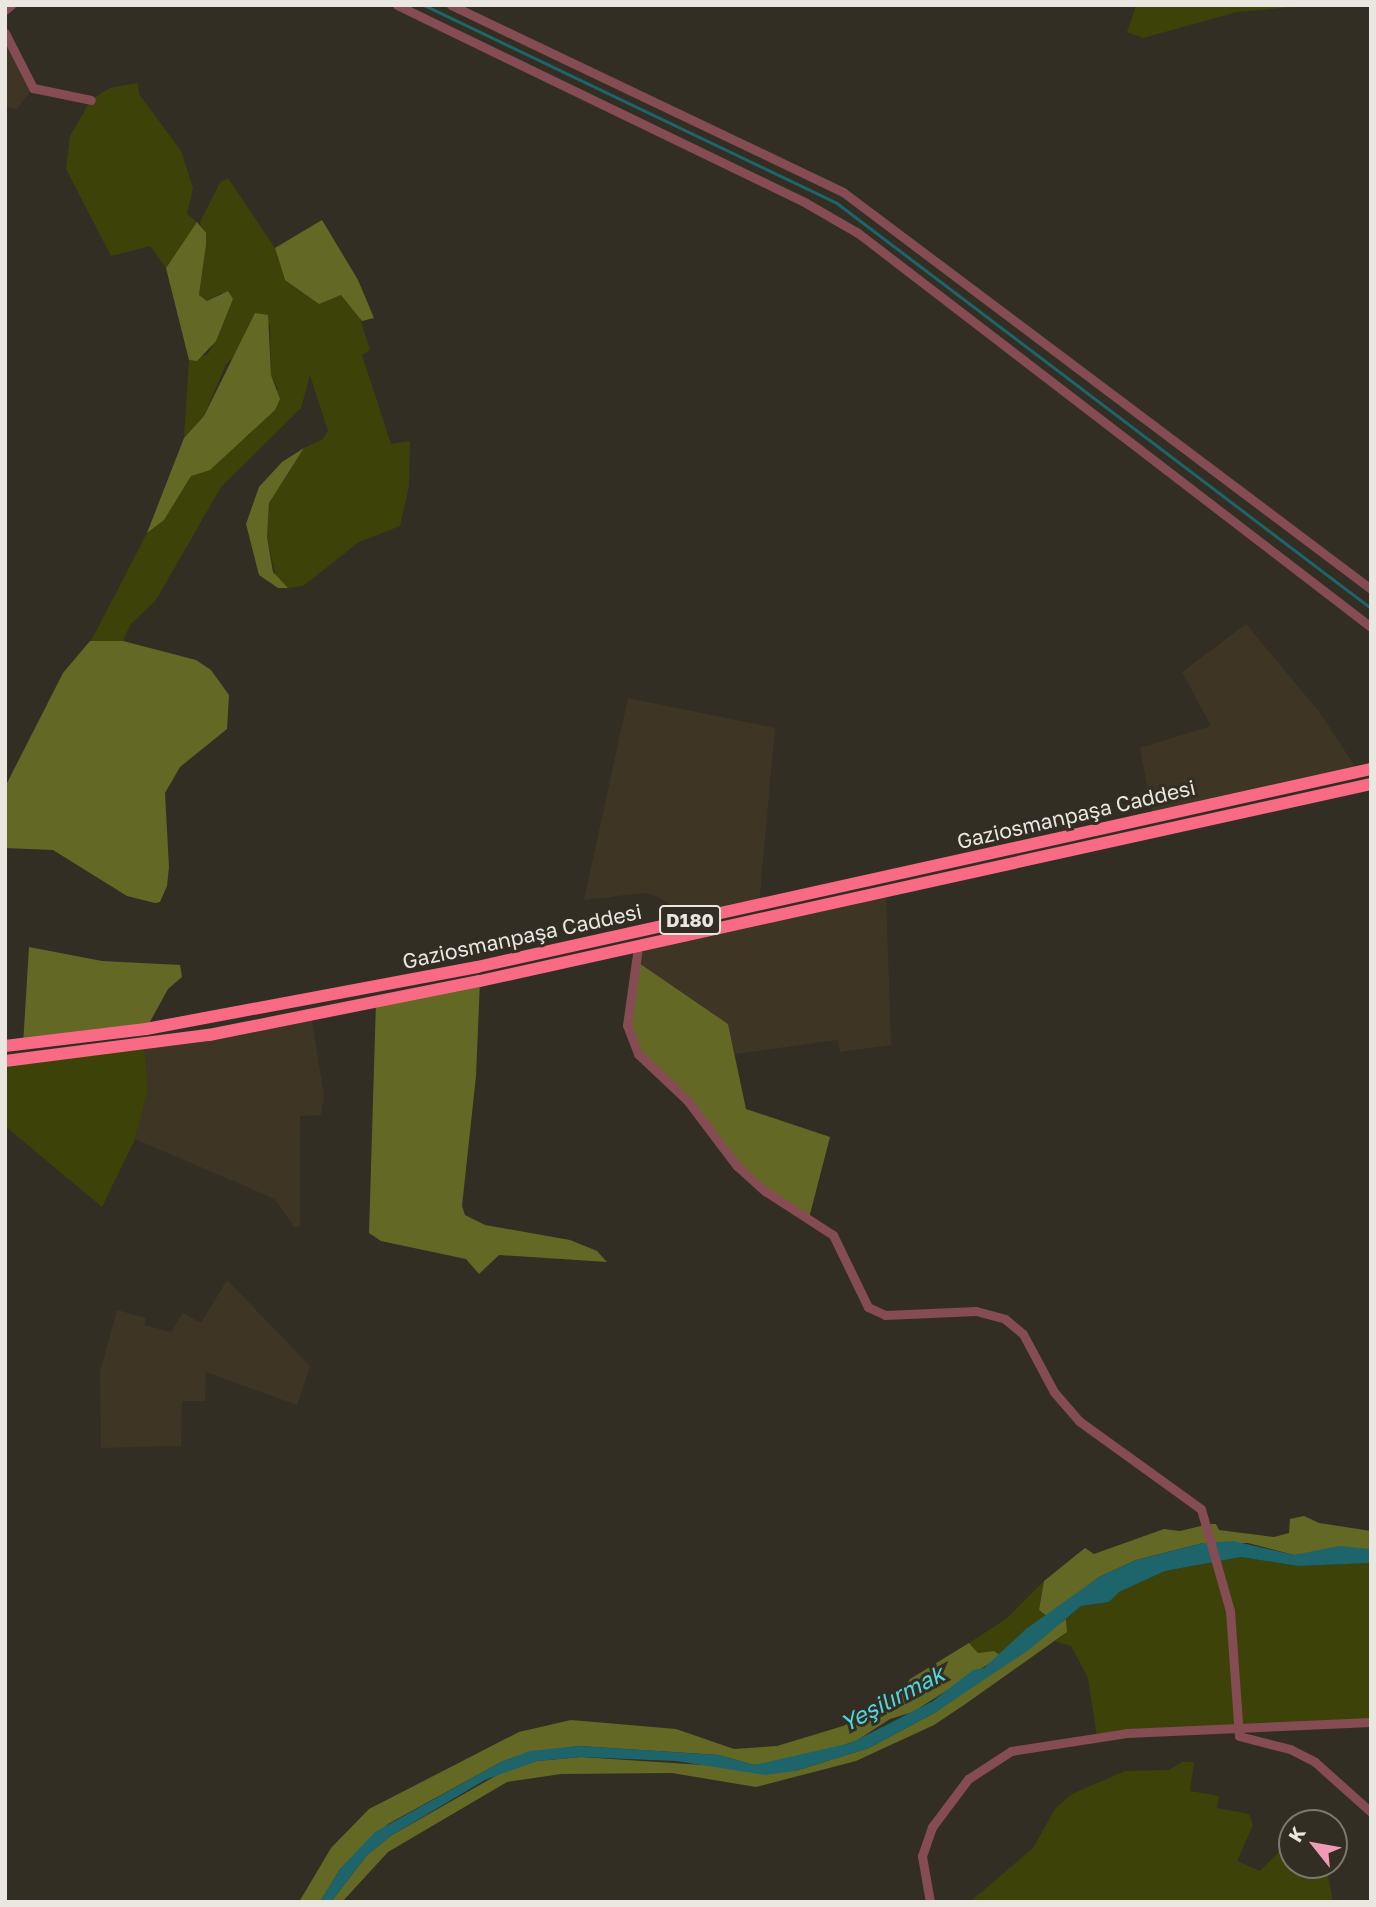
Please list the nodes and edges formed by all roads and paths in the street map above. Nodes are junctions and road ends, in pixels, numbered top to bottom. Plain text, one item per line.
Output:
1 (11, 5) edge
2 (397, 5) edge
3 (451, 5) edge
4 (5, 10) edge
5 (5, 33) edge
6 (91, 100) dead end
7 (1371, 589) edge
8 (1371, 627) edge
9 (1371, 769) edge
10 (1371, 785) edge
11 (638, 947) junction
12 (5, 1046) edge
13 (5, 1060) edge
14 (1369, 1725) edge
15 (1236, 1728) junction
16 (1371, 1812) edge
17 (930, 1902) edge

1 - 4 street
2 - 8 street
3 - 7 street
5 - 6 street
9 - 12 highway, Gaziosmanpaşa Caddesi / D180
10 - 11 highway, Gaziosmanpaşa Caddesi / D180
11 - 13 highway, Gaziosmanpaşa Caddesi / D180
11 - 15 street
14 - 15 street
15 - 16 street
15 - 17 street

